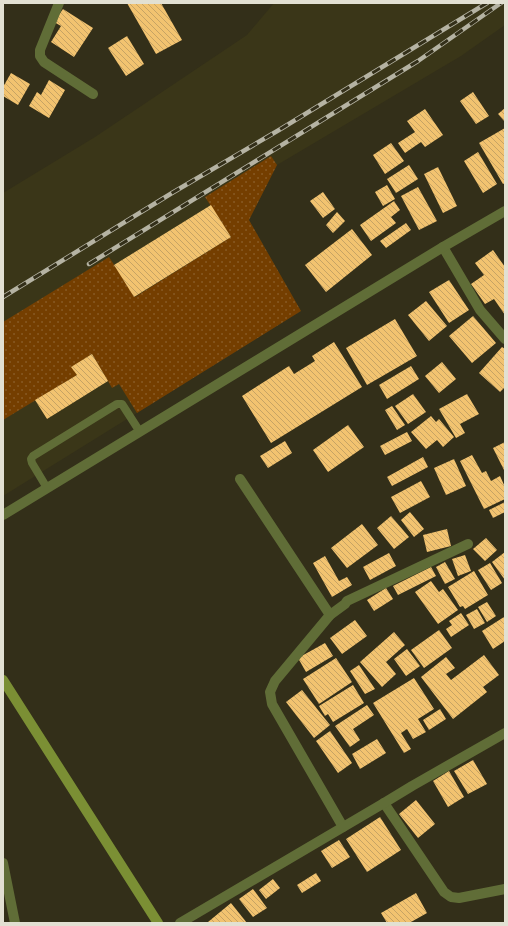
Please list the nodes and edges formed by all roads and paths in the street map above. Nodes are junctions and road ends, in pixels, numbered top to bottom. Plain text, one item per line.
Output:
1 (59, 3) edge
2 (93, 94) dead end
3 (505, 211) edge
4 (443, 247) junction
5 (505, 339) edge
6 (140, 432) junction
7 (240, 479) dead end
8 (47, 488) junction
9 (3, 515) edge
10 (468, 544) dead end
11 (330, 615) junction
12 (3, 680) edge
13 (505, 733) edge
14 (384, 803) junction
15 (343, 827) junction
16 (3, 863) edge
17 (505, 889) edge
18 (15, 923) edge
19 (158, 923) edge
20 (180, 923) edge

1 - 2 street
3 - 4 street
4 - 5 street
4 - 6 street
6 - 8 street
6 - 8 lane
7 - 11 street
8 - 9 street
10 - 11 street
11 - 15 street
12 - 19 main road
13 - 14 street
14 - 15 street
14 - 17 street
15 - 20 street
16 - 18 street

